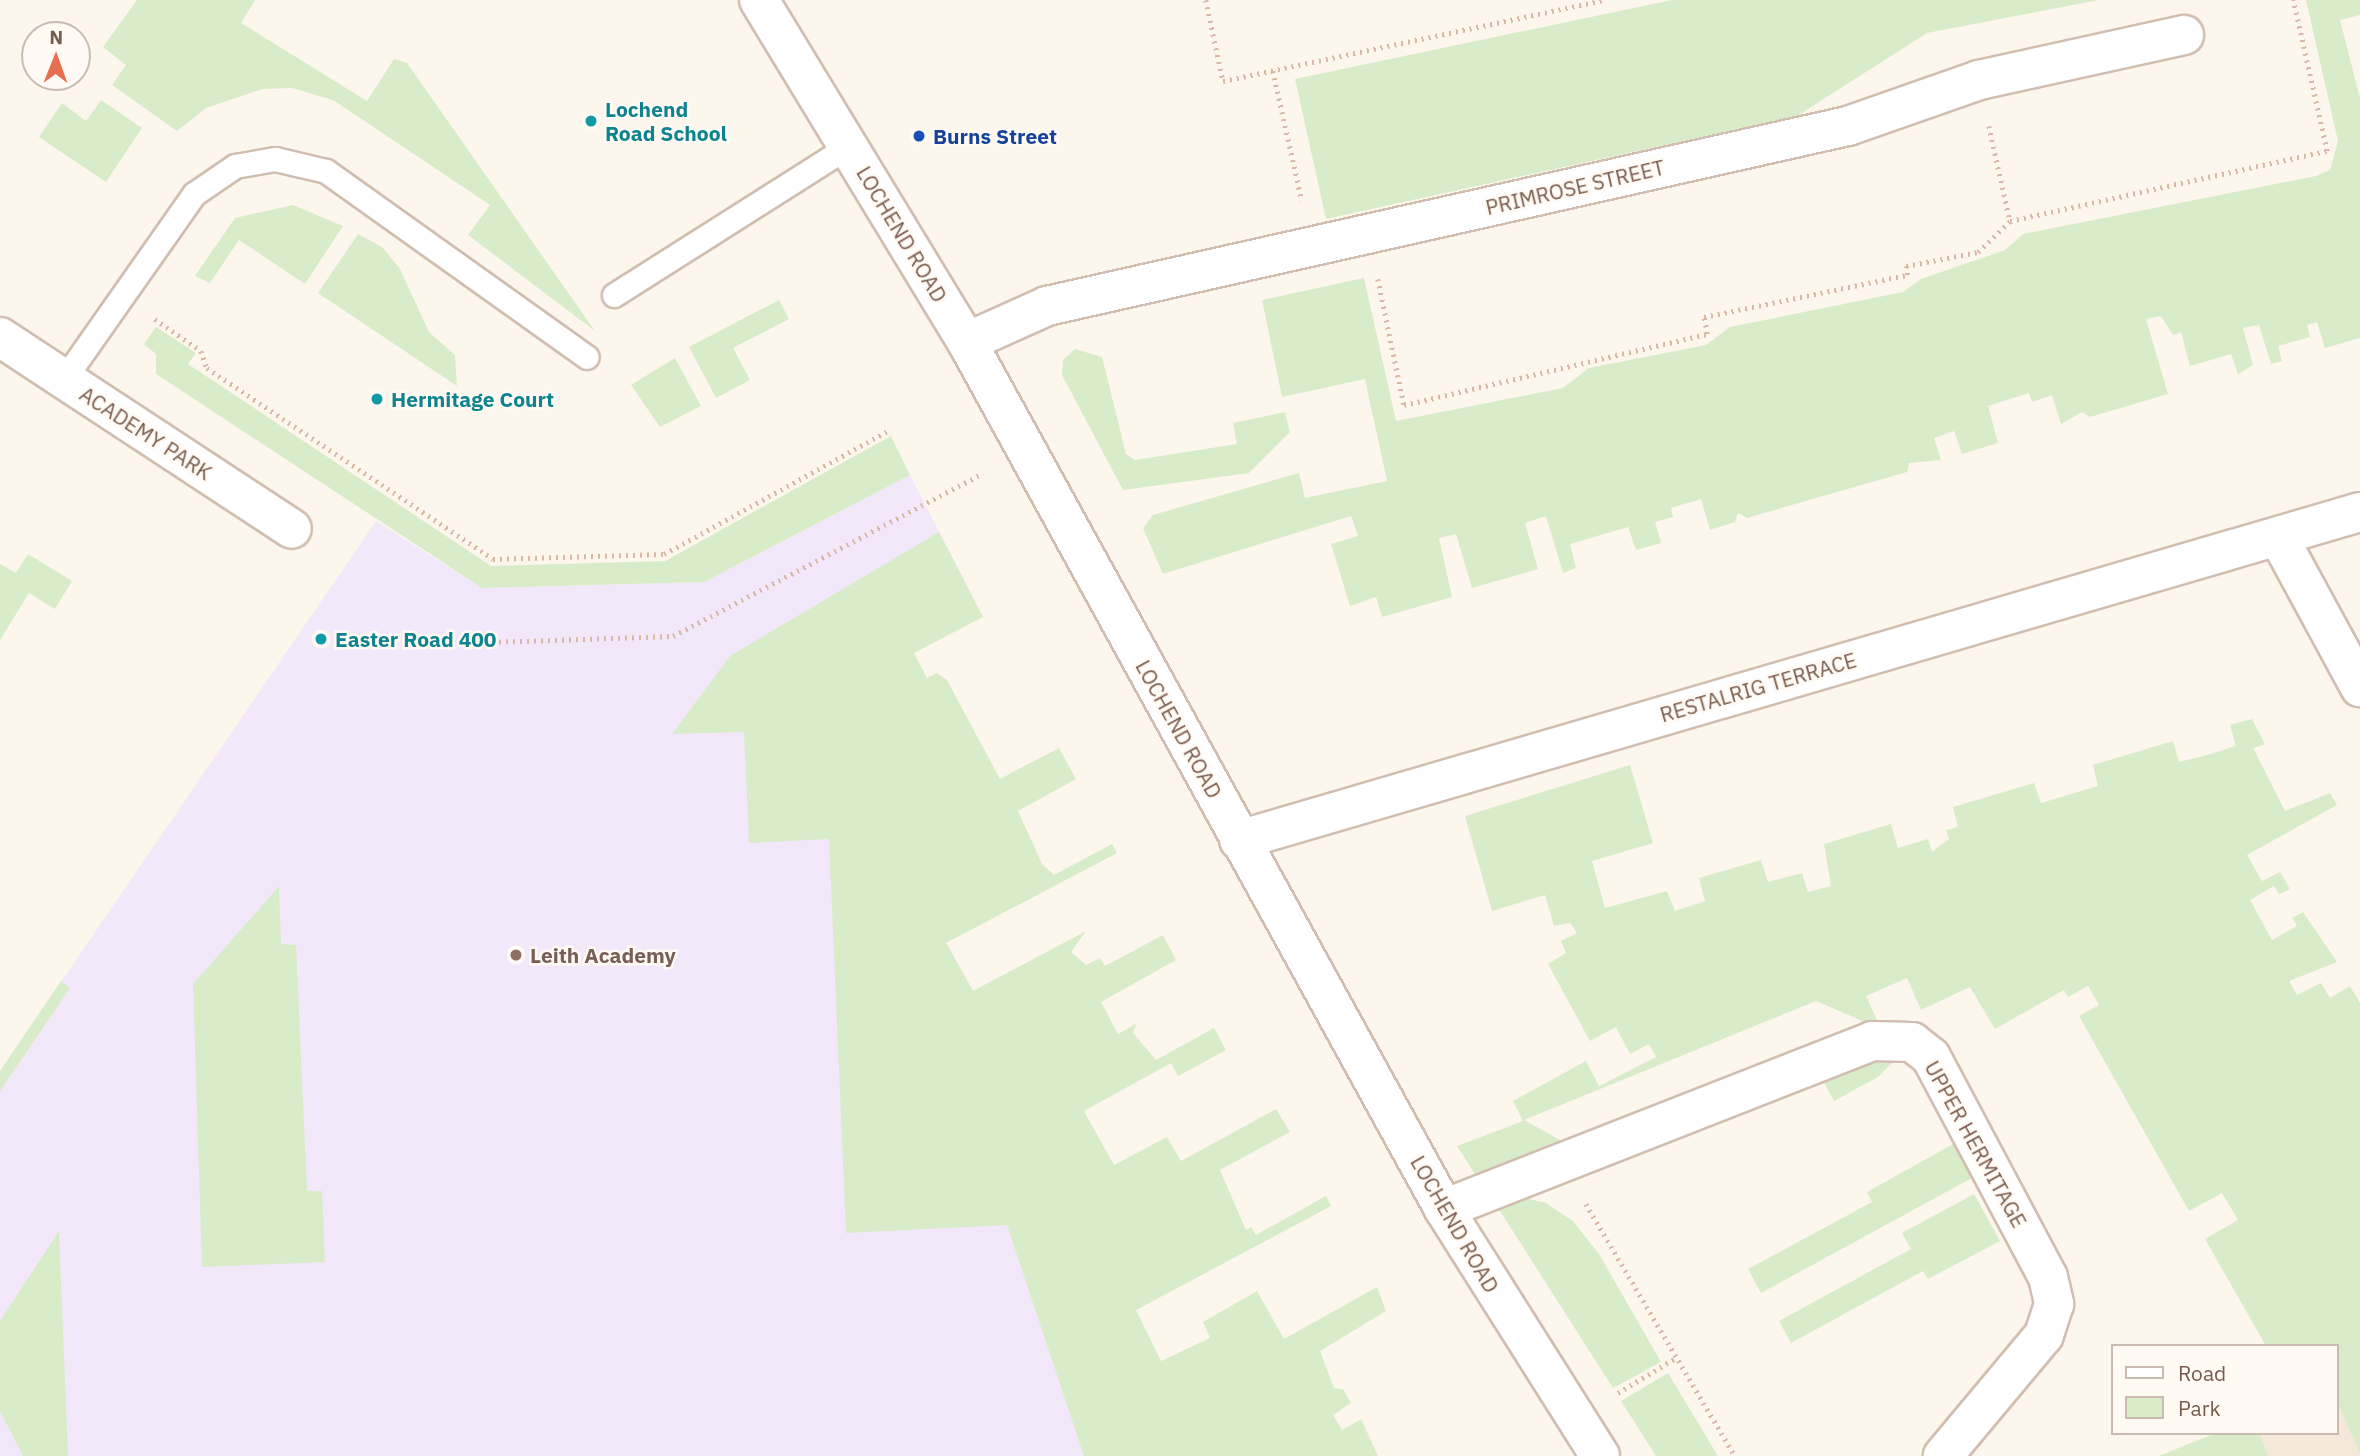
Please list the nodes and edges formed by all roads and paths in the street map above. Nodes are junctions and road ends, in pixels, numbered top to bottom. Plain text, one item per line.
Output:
1 (760, 0) edge
2 (1206, 0) edge
3 (1604, 0) edge
4 (2293, 0) edge
5 (2184, 35) dead end
6 (1273, 71) junction
7 (1979, 80) junction
8 (849, 146) junction
9 (2010, 220) junction
10 (1368, 234) junction
11 (1312, 246) junction
12 (614, 295) dead end
13 (122, 297) junction
14 (0, 337) edge
15 (967, 342) junction
16 (587, 357) dead end
17 (64, 379) junction
18 (888, 430) dead end
19 (1027, 450) junction
20 (2360, 512) edge
21 (292, 529) dead end
22 (2279, 538) junction
23 (429, 644) dead end
24 (2360, 687) edge
25 (1239, 840) junction
26 (1562, 1164) junction
27 (1444, 1209) junction
28 (1677, 1357) junction
29 (1576, 1418) junction
30 (1600, 1456) edge
31 (1735, 1456) edge
32 (1943, 1456) edge

1 - 8 street, LOCHEND ROAD
2 - 6 path
3 - 6 path
4 - 9 path
5 - 7 street, PRIMROSE STREET
6 - 11 path
7 - 9 path
7 - 10 street, PRIMROSE STREET
8 - 12 lane
8 - 15 street, LOCHEND ROAD
9 - 10 path
10 - 11 street, PRIMROSE STREET
11 - 15 street, PRIMROSE STREET
13 - 16 lane
13 - 17 lane
13 - 18 path
14 - 17 street, ACADEMY PARK
15 - 19 street, LOCHEND ROAD
17 - 21 street, ACADEMY PARK
19 - 23 path
19 - 25 street, LOCHEND ROAD
20 - 22 street, RESTALRIG TERRACE
22 - 24 street
22 - 25 street, RESTALRIG TERRACE
25 - 27 street, LOCHEND ROAD
26 - 27 street, UPPER HERMITAGE
26 - 28 path
26 - 32 street, UPPER HERMITAGE
27 - 29 street, LOCHEND ROAD
28 - 29 path
28 - 31 path
29 - 30 street, LOCHEND ROAD

